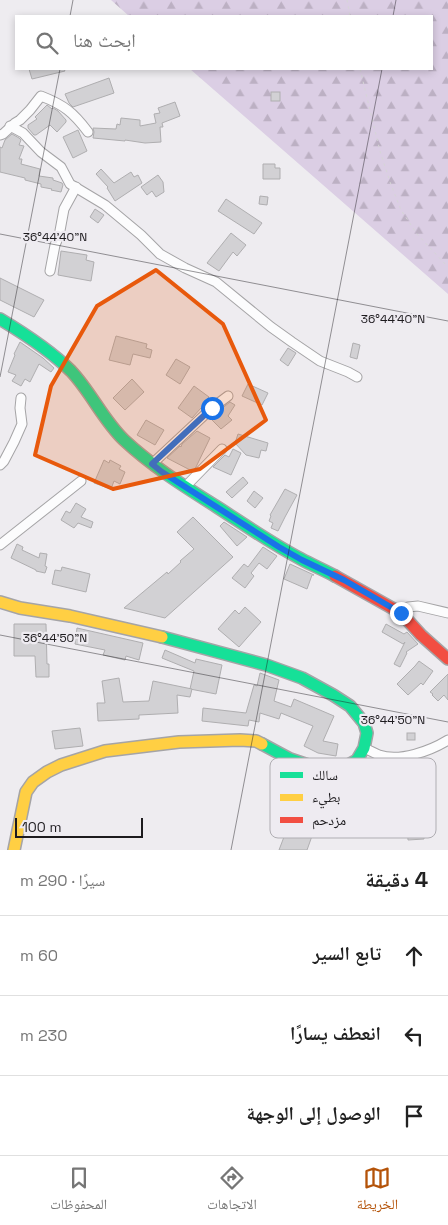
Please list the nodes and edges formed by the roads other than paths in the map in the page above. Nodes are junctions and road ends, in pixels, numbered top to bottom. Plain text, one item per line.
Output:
1 (10, 126) junction
2 (88, 132) dead end
3 (0, 135) edge
4 (76, 187) junction
5 (50, 271) dead end
6 (0, 320) edge
7 (357, 377) dead end
8 (228, 396) dead end
9 (22, 398) dead end
10 (222, 450) dead end
11 (152, 464) junction
12 (0, 465) edge
13 (81, 481) dead end
14 (185, 486) junction
15 (0, 545) edge
16 (0, 602) edge
17 (401, 613) junction
18 (448, 613) edge
19 (448, 659) edge
20 (445, 744) edge
21 (364, 748) junction
22 (288, 758) edge
23 (358, 758) edge
24 (14, 850) edge

1 - 2 street
1 - 3 street
1 - 4 street
4 - 5 street
4 - 7 street
6 - 11 main road
8 - 11 street
9 - 12 street
10 - 14 street
11 - 14 main road
13 - 15 street
14 - 17 main road
16 - 21 main road
17 - 18 street
17 - 19 main road
20 - 21 street
21 - 23 main road
22 - 24 main road

